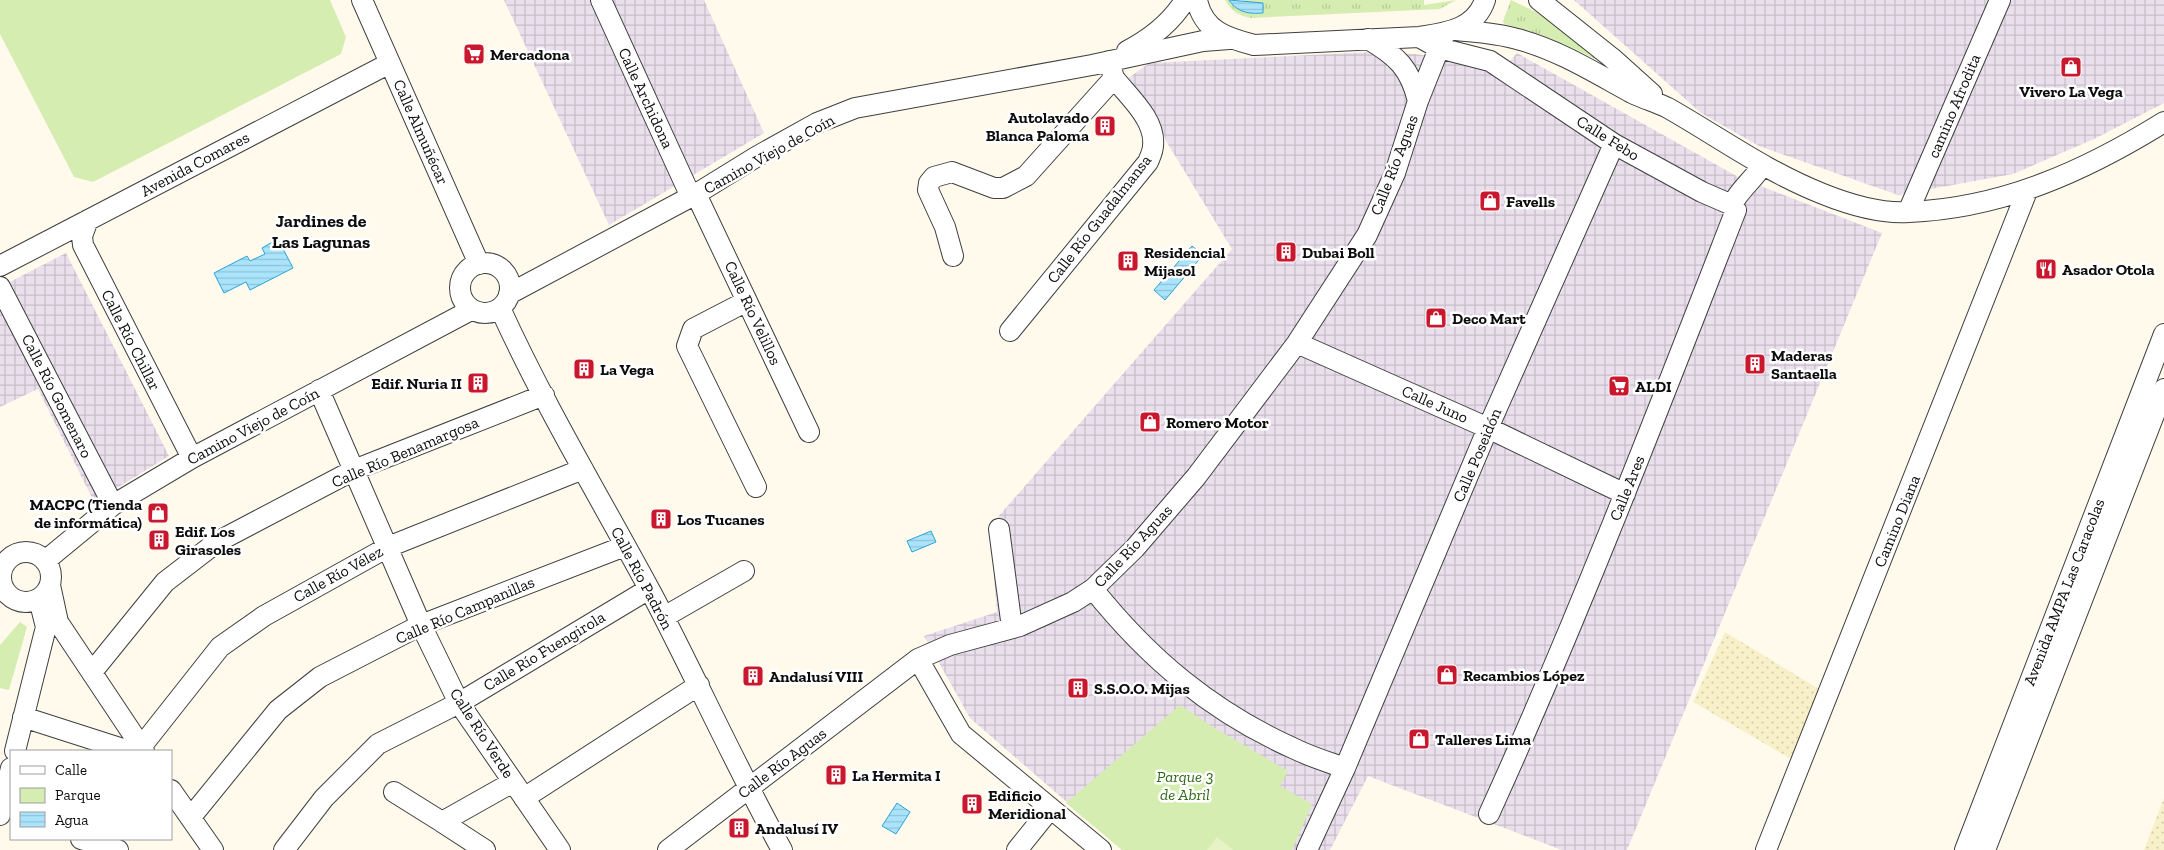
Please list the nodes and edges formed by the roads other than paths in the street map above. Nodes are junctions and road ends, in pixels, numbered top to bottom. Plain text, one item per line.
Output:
1 (362, 0) edge
2 (601, 0) edge
3 (1185, 0) edge
4 (1197, 0) edge
5 (1484, 0) edge
6 (1539, 0) edge
7 (2000, 0) edge
8 (1458, 32) junction
9 (1229, 39) junction
10 (1368, 39) junction
11 (1490, 61) junction
12 (390, 63) junction
13 (1112, 69) junction
14 (1418, 102) junction
15 (1666, 107) junction
16 (2164, 122) edge
17 (2164, 131) edge
18 (2139, 137) junction
19 (1614, 144) junction
20 (1762, 166) junction
21 (2027, 191) junction
22 (694, 196) junction
23 (1732, 205) junction
24 (1908, 212) junction
25 (88, 220) junction
26 (953, 256) dead end
27 (479, 264) junction
28 (0, 266) edge
29 (0, 287) edge
30 (504, 301) junction
31 (747, 301) junction
32 (472, 310) junction
33 (1010, 331) dead end
34 (2164, 334) edge
35 (1297, 342) junction
36 (2164, 389) edge
37 (319, 390) junction
38 (544, 395) junction
39 (1488, 428) junction
40 (809, 432) dead end
41 (192, 458) junction
42 (354, 470) junction
43 (583, 470) junction
44 (756, 487) dead end
45 (1625, 494) junction
46 (113, 505) junction
47 (999, 529) dead end
48 (625, 546) junction
49 (388, 547) junction
50 (45, 561) junction
51 (744, 571) dead end
52 (649, 589) junction
53 (1093, 589) junction
54 (44, 592) junction
55 (6, 603) edge
56 (664, 617) junction
57 (421, 625) junction
58 (1012, 628) junction
59 (918, 659) junction
60 (92, 672) junction
61 (699, 685) junction
62 (459, 703) junction
63 (23, 717) junction
64 (15, 750) edge
65 (138, 750) edge
66 (1345, 768) junction
67 (10, 772) edge
68 (513, 782) junction
69 (749, 788) junction
70 (172, 791) edge
71 (394, 792) dead end
72 (524, 798) junction
73 (1050, 809) junction
74 (0, 814) edge
75 (1489, 814) dead end
76 (190, 817) junction
77 (442, 822) junction
78 (84, 840) edge
79 (118, 850) edge
80 (213, 850) edge
81 (284, 850) edge
82 (484, 850) edge
83 (560, 850) edge
84 (668, 850) edge
85 (782, 850) edge
86 (1017, 850) edge
87 (1101, 850) edge
88 (1307, 850) edge
89 (1766, 850) edge
90 (1965, 850) edge
91 (1985, 850) edge

1 - 12 street, Calle Almuñécar
2 - 22 street, Calle Archidona
3 - 13 street, Camino Viejo de Coín
4 - 9 street
5 - 8 street, Calle Río Aguas
6 - 15 street
7 - 24 street, camino Afrodita
8 - 10 street, Calle Febo
8 - 11 street, Calle Febo
8 - 11 street, Calle Febo
8 - 14 street, Calle Río Aguas
8 - 15 street
9 - 10 street
9 - 13 street, Camino Viejo de Coín
10 - 14 street, Calle Río Aguas
11 - 19 street, Calle Febo
12 - 25 street, Avenida Comares
12 - 27 street, Calle Almuñécar
13 - 22 street, Camino Viejo de Coín
13 - 26 street
13 - 33 street, Calle Río Guadalmansa
14 - 35 street, Calle Río Aguas
15 - 20 street
16 - 18 street
17 - 18 street
18 - 21 street
19 - 23 street, Calle Febo
19 - 39 street, Calle Poseidón
20 - 23 street
20 - 24 street
21 - 24 street
21 - 89 street, Camino Diana
22 - 30 street, Camino Viejo de Coín
22 - 31 street, Calle Río Velillos
23 - 45 street, Calle Ares
25 - 28 street, Avenida Comares
25 - 41 street, Calle Río Chillar
27 - 30 street
27 - 32 street
29 - 46 street, Calle Río Gomenaro
30 - 32 street
30 - 38 street, Calle Río Padrón
31 - 40 street, Calle Río Velillos
31 - 44 street
32 - 37 street, Camino Viejo de Coín
34 - 90 street, Avenida AMPA Las Caracolas
35 - 39 street, Calle Juno
35 - 53 street, Calle Río Aguas
36 - 91 street, Avenida AMPA Las Caracolas
37 - 41 street, Camino Viejo de Coín
37 - 42 street, Calle Río Verde
38 - 42 street, Calle Río Benamargosa
38 - 43 street, Calle Río Padrón
39 - 45 street, Calle Juno
39 - 66 street, Calle Poseidón
41 - 46 street, Camino Viejo de Coín
42 - 49 street, Calle Río Verde
42 - 60 street, Calle Río Benamargosa
43 - 48 street, Calle Río Padrón
43 - 49 street, Calle Río Vélez
45 - 75 street, Calle Ares
46 - 50 street, Camino Viejo de Coín
47 - 58 street
48 - 52 street, Calle Río Padrón
48 - 57 street, Calle Río Campanillas
49 - 57 street, Calle Río Verde
49 - 65 street, Calle Río Vélez
50 - 54 street
50 - 55 street
51 - 56 street
52 - 56 street, Calle Río Padrón
52 - 62 street, Calle Río Fuengirola
53 - 58 street, Calle Río Aguas
53 - 66 street
54 - 55 street
54 - 60 street
54 - 63 street
56 - 61 street, Calle Río Padrón
57 - 62 street, Calle Río Verde
57 - 76 street, Calle Río Campanillas
58 - 59 street, Calle Río Aguas
59 - 69 street, Calle Río Aguas
59 - 73 street
60 - 65 street
61 - 69 street, Calle Río Padrón
61 - 72 street
62 - 68 street, Calle Río Verde
62 - 81 street, Calle Río Fuengirola
63 - 64 street
63 - 65 street
66 - 88 street, Calle Poseidón
67 - 74 street
68 - 72 street, Calle Río Verde
68 - 77 street
69 - 84 street, Calle Río Aguas
69 - 85 street, Calle Río Padrón
70 - 76 street
71 - 77 street
72 - 83 street, Calle Río Verde
73 - 86 street
73 - 87 street
76 - 80 street
77 - 82 street
78 - 79 street

